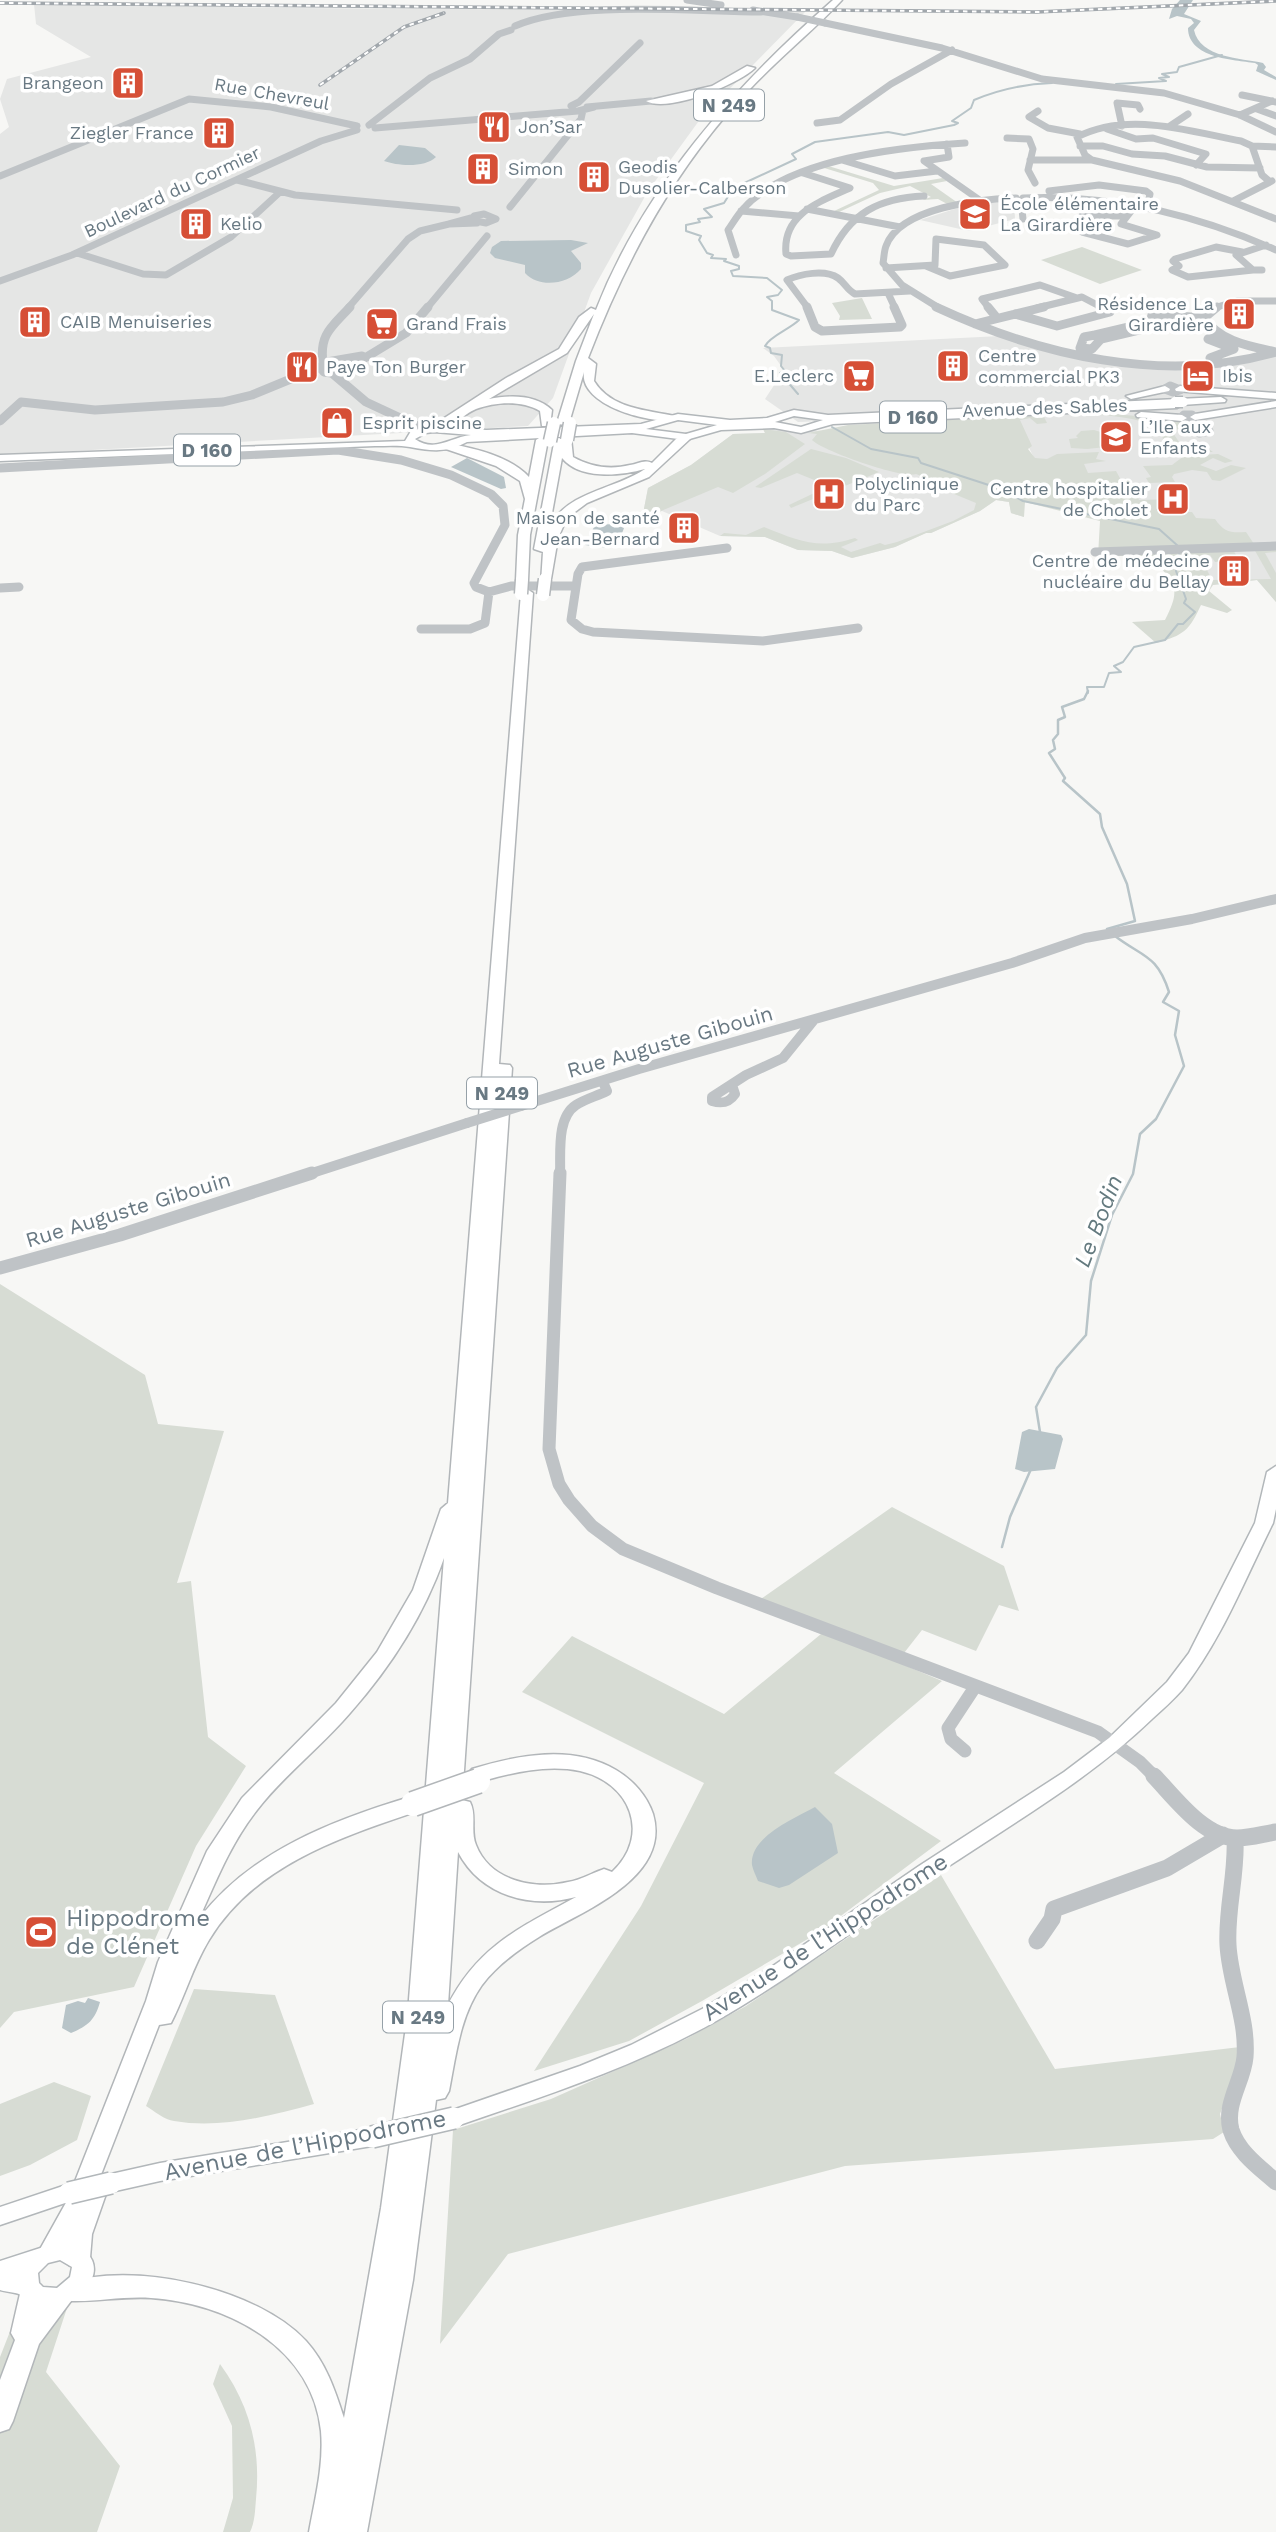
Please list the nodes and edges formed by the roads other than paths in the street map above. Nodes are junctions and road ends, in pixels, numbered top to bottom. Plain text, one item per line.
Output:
1 (687, 0) edge
2 (830, 0) edge
3 (838, 0) edge
4 (761, 12) junction
5 (797, 17) joint
6 (640, 43) dead end
7 (952, 51) junction
8 (764, 58) junction
9 (1242, 95) dead end
10 (651, 101) junction
11 (1274, 101) edge
12 (699, 104) dead end
13 (577, 108) junction
14 (1140, 109) dead end
15 (1259, 110) junction
16 (1038, 111) dead end
17 (1188, 114) dead end
18 (1240, 115) junction
19 (706, 116) dead end
20 (1276, 116) edge
21 (1094, 117) dead end
22 (817, 123) dead end
23 (1122, 126) junction
24 (1170, 126) junction
25 (372, 127) junction
26 (357, 128) junction
27 (1107, 129) junction
28 (1096, 130) junction
29 (698, 132) junction
30 (1276, 132) edge
31 (1080, 134) junction
32 (1007, 138) dead end
33 (1189, 139) dead end
34 (965, 143) dead end
35 (947, 144) junction
36 (1175, 144) junction
37 (1080, 146) junction
38 (1252, 146) junction
39 (1276, 147) edge
40 (1031, 159) junction
41 (1091, 159) junction
42 (842, 160) junction
43 (925, 162) junction
44 (914, 163) dead end
45 (1196, 165) junction
46 (1260, 168) junction
47 (937, 170) junction
48 (803, 173) junction
49 (0, 176) edge
50 (237, 180) junction
51 (1272, 181) edge
52 (1035, 183) dead end
53 (280, 192) junction
54 (924, 196) dead end
55 (1046, 198) junction
56 (1020, 199) junction
57 (981, 201) junction
58 (1233, 201) junction
59 (1135, 206) junction
60 (1146, 208) junction
61 (807, 209) junction
62 (457, 210) junction
63 (741, 211) junction
64 (799, 216) junction
65 (1126, 216) junction
66 (490, 217) junction
67 (857, 219) junction
68 (1023, 219) dead end
69 (1276, 219) edge
70 (474, 220) junction
71 (900, 227) junction
72 (487, 236) junction
73 (1266, 245) junction
74 (1276, 250) edge
75 (1242, 252) junction
76 (77, 253) junction
77 (736, 256) dead end
78 (926, 266) junction
79 (886, 268) junction
80 (0, 281) edge
81 (611, 285) junction
82 (911, 292) junction
83 (888, 293) junction
84 (1079, 297) junction
85 (1276, 301) edge
86 (591, 311) junction
87 (1015, 314) junction
88 (998, 318) junction
89 (1204, 318) junction
90 (974, 324) junction
91 (1220, 334) junction
92 (1084, 337) junction
93 (1099, 337) junction
94 (1276, 342) edge
95 (1246, 344) junction
96 (1080, 348) junction
97 (1262, 348) junction
98 (1234, 349) junction
99 (323, 351) junction
100 (1276, 352) edge
101 (1210, 358) dead end
102 (588, 361) junction
103 (346, 362) junction
104 (321, 365) junction
105 (1159, 366) junction
106 (348, 372) junction
107 (331, 373) junction
108 (291, 381) junction
109 (346, 383) junction
110 (1276, 400) edge
111 (1181, 404) junction
112 (1082, 408) junction
113 (387, 413) joint
114 (671, 418) junction
115 (0, 421) edge
116 (779, 422) junction
117 (558, 423) junction
118 (814, 423) junction
119 (706, 426) junction
120 (662, 430) junction
121 (420, 434) junction
122 (456, 434) junction
123 (686, 437) junction
124 (554, 440) junction
125 (446, 447) junction
126 (0, 456) edge
127 (0, 468) edge
128 (530, 498) junction
129 (1276, 546) edge
130 (727, 548) dead end
131 (1095, 552) dead end
132 (576, 586) junction
133 (19, 587) dead end
134 (0, 588) edge
135 (532, 590) junction
136 (489, 592) junction
137 (859, 628) dead end
138 (421, 629) dead end
139 (1276, 899) edge
140 (813, 1021) junction
141 (603, 1082) junction
142 (732, 1085) dead end
143 (0, 1268) edge
144 (1276, 1472) edge
145 (458, 1497) junction
146 (975, 1686) junction
147 (1116, 1743) junction
148 (965, 1751) dead end
149 (455, 1760) junction
150 (479, 1778) junction
151 (413, 1801) junction
152 (1276, 1832) edge
153 (1229, 1836) junction
154 (1037, 1941) dead end
155 (157, 2001) junction
156 (424, 2123) junction
157 (1276, 2182) edge
158 (0, 2216) edge
159 (42, 2256) junction
160 (78, 2258) junction
161 (0, 2270) edge
162 (0, 2281) edge
163 (30, 2289) junction
164 (66, 2294) junction
165 (0, 2390) edge
166 (0, 2421) edge
167 (322, 2532) edge
168 (334, 2532) edge
169 (354, 2532) edge

1 - 4 street
2 - 8 highway, N 249
3 - 81 highway, N 249
4 - 5 street
4 - 25 street
5 - 7 street, bridge
6 - 13 street
7 - 18 street
7 - 22 street
8 - 10 highway, N 249
8 - 29 highway, N 249
9 - 11 street
10 - 12 highway, N 249
10 - 13 street
11 - 15 street
13 - 25 street
13 - 66 street
14 - 23 street
15 - 18 street
15 - 20 street
16 - 31 street
17 - 24 street
18 - 30 street
19 - 29 highway, N 249
21 - 28 street
23 - 24 street
23 - 27 street
24 - 38 street
25 - 26 street
26 - 49 street, Rue Chevreul
26 - 50 street, Boulevard du Cormier
27 - 28 street
27 - 36 street
28 - 31 street
29 - 86 highway, N 249
31 - 37 street
32 - 40 street
33 - 36 street
34 - 35 street
35 - 42 street
35 - 43 street
36 - 45 street
37 - 41 street
37 - 45 street
38 - 39 street
38 - 46 street
40 - 41 street
40 - 52 street
41 - 58 street
42 - 47 street
42 - 48 street
43 - 44 street
43 - 47 street
45 - 46 street
46 - 51 street
47 - 57 street
48 - 61 street
48 - 63 street
50 - 53 street
50 - 76 street, Boulevard du Cormier
51 - 58 street
53 - 62 street
53 - 76 street
54 - 67 street
55 - 56 street
55 - 59 street
55 - 60 street
56 - 57 street
56 - 68 street
57 - 71 street
58 - 69 street
59 - 60 street
59 - 65 street
60 - 73 street
61 - 64 street
61 - 67 street
62 - 66 street
62 - 70 street
63 - 64 street
63 - 77 street
64 - 67 street
65 - 65 street
66 - 70 street
66 - 72 street
67 - 71 street
70 - 72 street
70 - 99 street
71 - 79 street
72 - 103 street
73 - 74 street
73 - 75 street
75 - 75 street
76 - 80 street, Boulevard du Cormier
78 - 78 street
78 - 79 street
79 - 82 street
81 - 102 highway, N 249
81 - 117 highway, N 249
82 - 83 street
82 - 90 street
83 - 83 street
84 - 87 street
84 - 87 street
84 - 88 street
85 - 89 street
86 - 117 highway, N 249
86 - 121 highway, N 249
87 - 88 street
88 - 90 street
89 - 91 street
89 - 93 street
90 - 105 street
91 - 95 street
91 - 98 street
92 - 93 street
92 - 96 street
92 - 96 street
93 - 96 street
94 - 97 street
95 - 97 street
95 - 98 street
97 - 100 street
98 - 101 street
99 - 103 street
99 - 104 street
100 - 105 street
102 - 114 highway
102 - 117 highway, N 249
103 - 104 street
103 - 106 street
104 - 107 street
104 - 108 street
105 - 111 street
106 - 107 street
106 - 109 street
107 - 108 street
107 - 109 street
108 - 115 street
109 - 113 street
110 - 111 main road
110 - 111 main road, Avenue des Sables / D 160
111 - 112 main road
111 - 112 main road, Avenue des Sables / D 160
111 - 112 main road
112 - 118 main road, Avenue des Sables / D 160
113 - 121 street
114 - 119 main road
114 - 120 main road
116 - 118 main road
116 - 118 main road
116 - 119 main road
117 - 122 highway
117 - 124 highway, N 249
117 - 124 highway, N 249, bridge
119 - 123 main road
120 - 122 main road
120 - 123 main road
120 - 124 highway
121 - 122 main road
121 - 125 main road
121 - 126 main road, D 160
122 - 125 main road
123 - 135 highway, N 249
124 - 128 highway, N 249
124 - 135 highway, N 249
125 - 128 highway
127 - 136 street
128 - 135 highway, N 249
129 - 131 street
130 - 132 street
132 - 136 street
132 - 137 street
133 - 134 street
135 - 145 highway, N 249
135 - 149 highway, N 249
136 - 138 street
139 - 140 street, Rue Auguste Gibouin
140 - 141 street, Rue Auguste Gibouin
140 - 142 street
141 - 143 street, Rue Auguste Gibouin, bridge
141 - 146 street
144 - 147 main road, Avenue de l’Hippodrome
145 - 155 highway
145 - 168 highway, N 249
146 - 147 street
146 - 148 street
147 - 153 street
147 - 158 main road, Avenue de l’Hippodrome, bridge
149 - 150 highway
149 - 156 highway, N 249
150 - 151 highway, bridge
150 - 156 highway
151 - 155 highway
151 - 160 highway
152 - 153 street
153 - 154 street
153 - 157 street
155 - 159 highway
156 - 169 highway, N 249
159 - 160 main road
159 - 161 main road
159 - 163 main road
160 - 164 main road
162 - 163 main road
163 - 164 main road
163 - 165 highway
164 - 166 highway
164 - 167 highway

